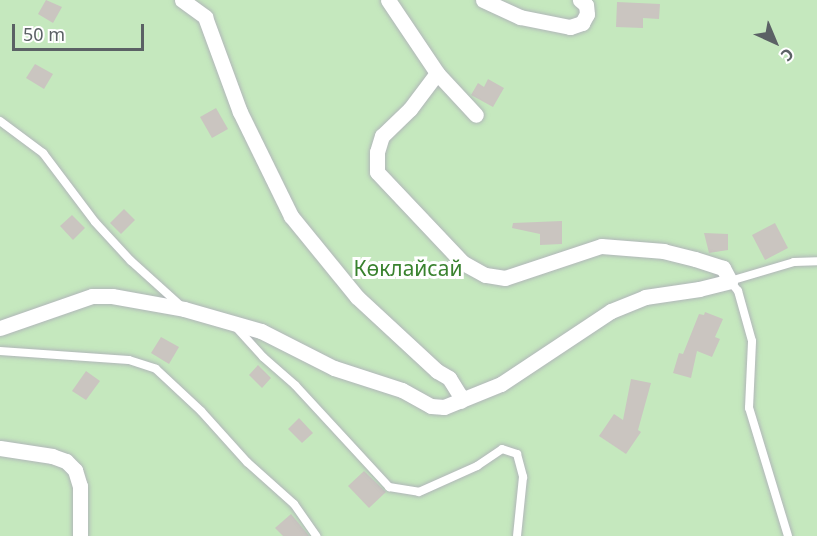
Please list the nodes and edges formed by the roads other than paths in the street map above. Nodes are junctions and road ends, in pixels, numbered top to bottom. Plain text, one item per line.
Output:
1 (182, 0) edge
2 (388, 0) edge
3 (483, 0) edge
4 (580, 0) edge
5 (437, 73) junction
6 (476, 115) dead end
7 (0, 120) edge
8 (817, 261) edge
9 (730, 280) junction
10 (184, 309) junction
11 (232, 323) junction
12 (0, 328) edge
13 (0, 351) edge
14 (460, 401) junction
15 (0, 448) edge
16 (80, 536) edge
17 (316, 536) edge
18 (518, 536) edge
19 (788, 536) edge

1 - 14 street
2 - 5 street
3 - 4 street
5 - 6 street
5 - 9 street
7 - 10 lane
8 - 9 lane
9 - 14 street
9 - 19 lane
10 - 11 street
10 - 12 street
11 - 14 street
11 - 18 lane
13 - 17 lane
15 - 16 street

